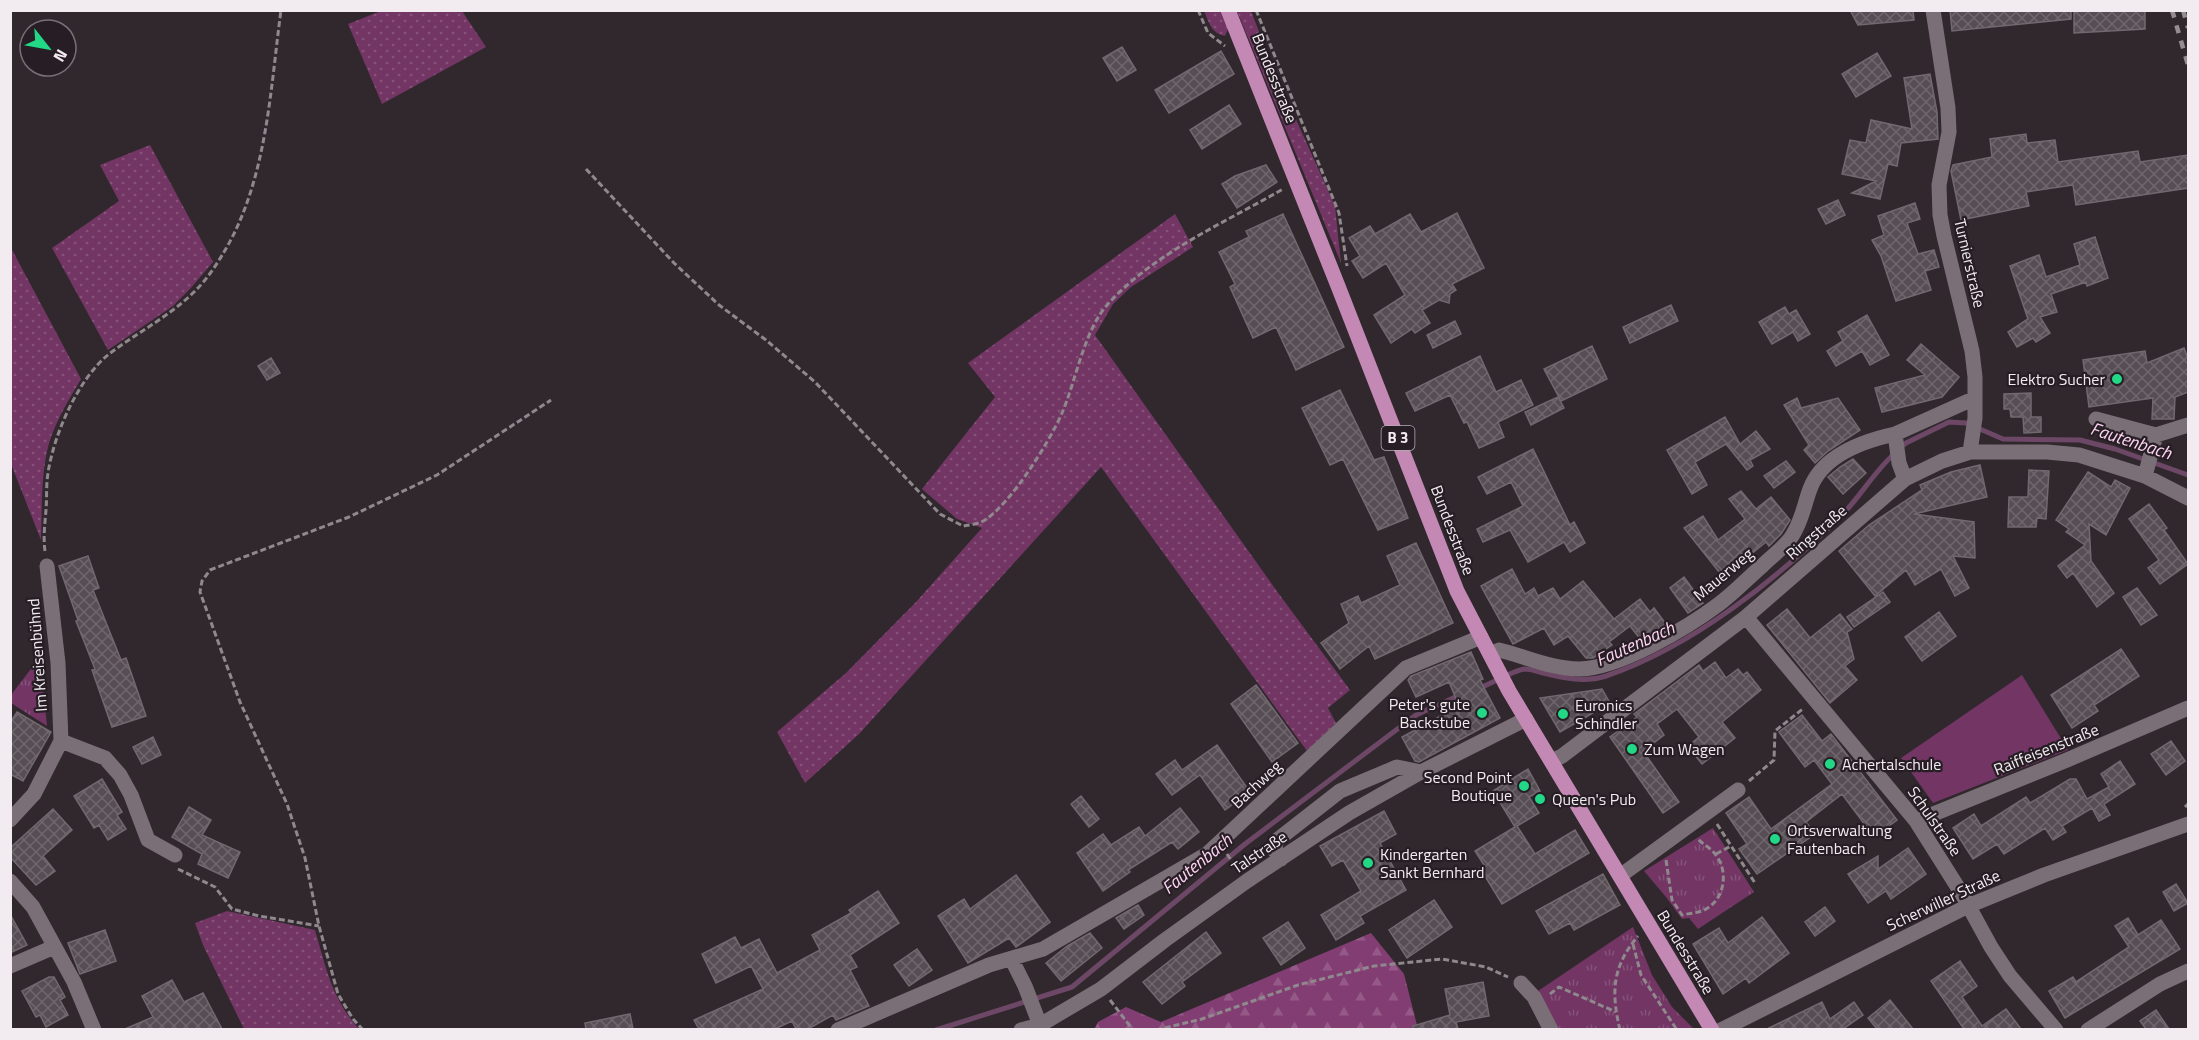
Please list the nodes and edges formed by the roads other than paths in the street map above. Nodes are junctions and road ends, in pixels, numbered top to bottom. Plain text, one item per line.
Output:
1 (1228, 10) edge
2 (1933, 10) edge
3 (1975, 398) junction
4 (2096, 419) dead end
5 (2188, 425) edge
6 (2156, 435) junction
7 (1895, 440) junction
8 (1971, 446) junction
9 (2145, 476) junction
10 (1905, 478) junction
11 (2188, 498) edge
12 (47, 566) road end
13 (1746, 617) junction
14 (1481, 638) junction
15 (1490, 654) junction
16 (2188, 708) edge
17 (1526, 719) junction
18 (61, 741) junction
19 (1552, 761) junction
20 (1421, 772) junction
21 (1738, 790) road end
22 (10, 820) edge
23 (1916, 821) junction
24 (2188, 824) edge
25 (175, 855) road end
26 (1281, 859) junction
27 (1620, 876) junction
28 (10, 881) edge
29 (1968, 906) junction
30 (54, 947) junction
31 (1012, 960) junction
32 (10, 966) edge
33 (2188, 971) edge
34 (1521, 983) road end
35 (1040, 1025) junction
36 (1550, 1027) edge
37 (94, 1029) edge
38 (838, 1029) edge
39 (1022, 1029) edge
40 (1712, 1029) edge
41 (1721, 1029) edge
42 (2056, 1029) edge
43 (2088, 1029) edge

1 - 14 main road, Bundesstraße / B 3
2 - 3 street, Turnierstraße
3 - 7 street, Mauerweg
3 - 8 street, Turnierstraße
4 - 6 street
5 - 6 street
6 - 9 street
7 - 10 street
7 - 15 street, Mauerweg
8 - 9 street, Ringstraße
8 - 10 street, Ringstraße
9 - 11 street, Ringstraße
10 - 13 street, Ringstraße
12 - 18 street, Im Kreisenbühnd
13 - 19 street, Ringstraße
13 - 23 street, Schulstraße
14 - 15 main road, Bundesstraße / B 3
14 - 31 street, Bachweg
15 - 17 main road, Bundesstraße / B 3
16 - 23 street, Raiffeisenstraße
17 - 19 main road, Bundesstraße / B 3
17 - 20 street, Talstraße
18 - 22 street, Im Kreisenbühnd
18 - 25 street
19 - 27 main road, Bundesstraße / B 3
20 - 26 street, Talstraße
20 - 26 street
21 - 27 street
23 - 29 street, Schulstraße
24 - 29 street, Scherwiller Straße
26 - 35 street, Talstraße
27 - 40 main road, Bundesstraße / B 3
28 - 30 street
29 - 41 street, Scherwiller Straße
29 - 42 street, Schulstraße
30 - 32 street
30 - 37 street
31 - 35 street
31 - 38 street, Bachweg
33 - 43 street
34 - 36 street
35 - 39 street, Talstraße

